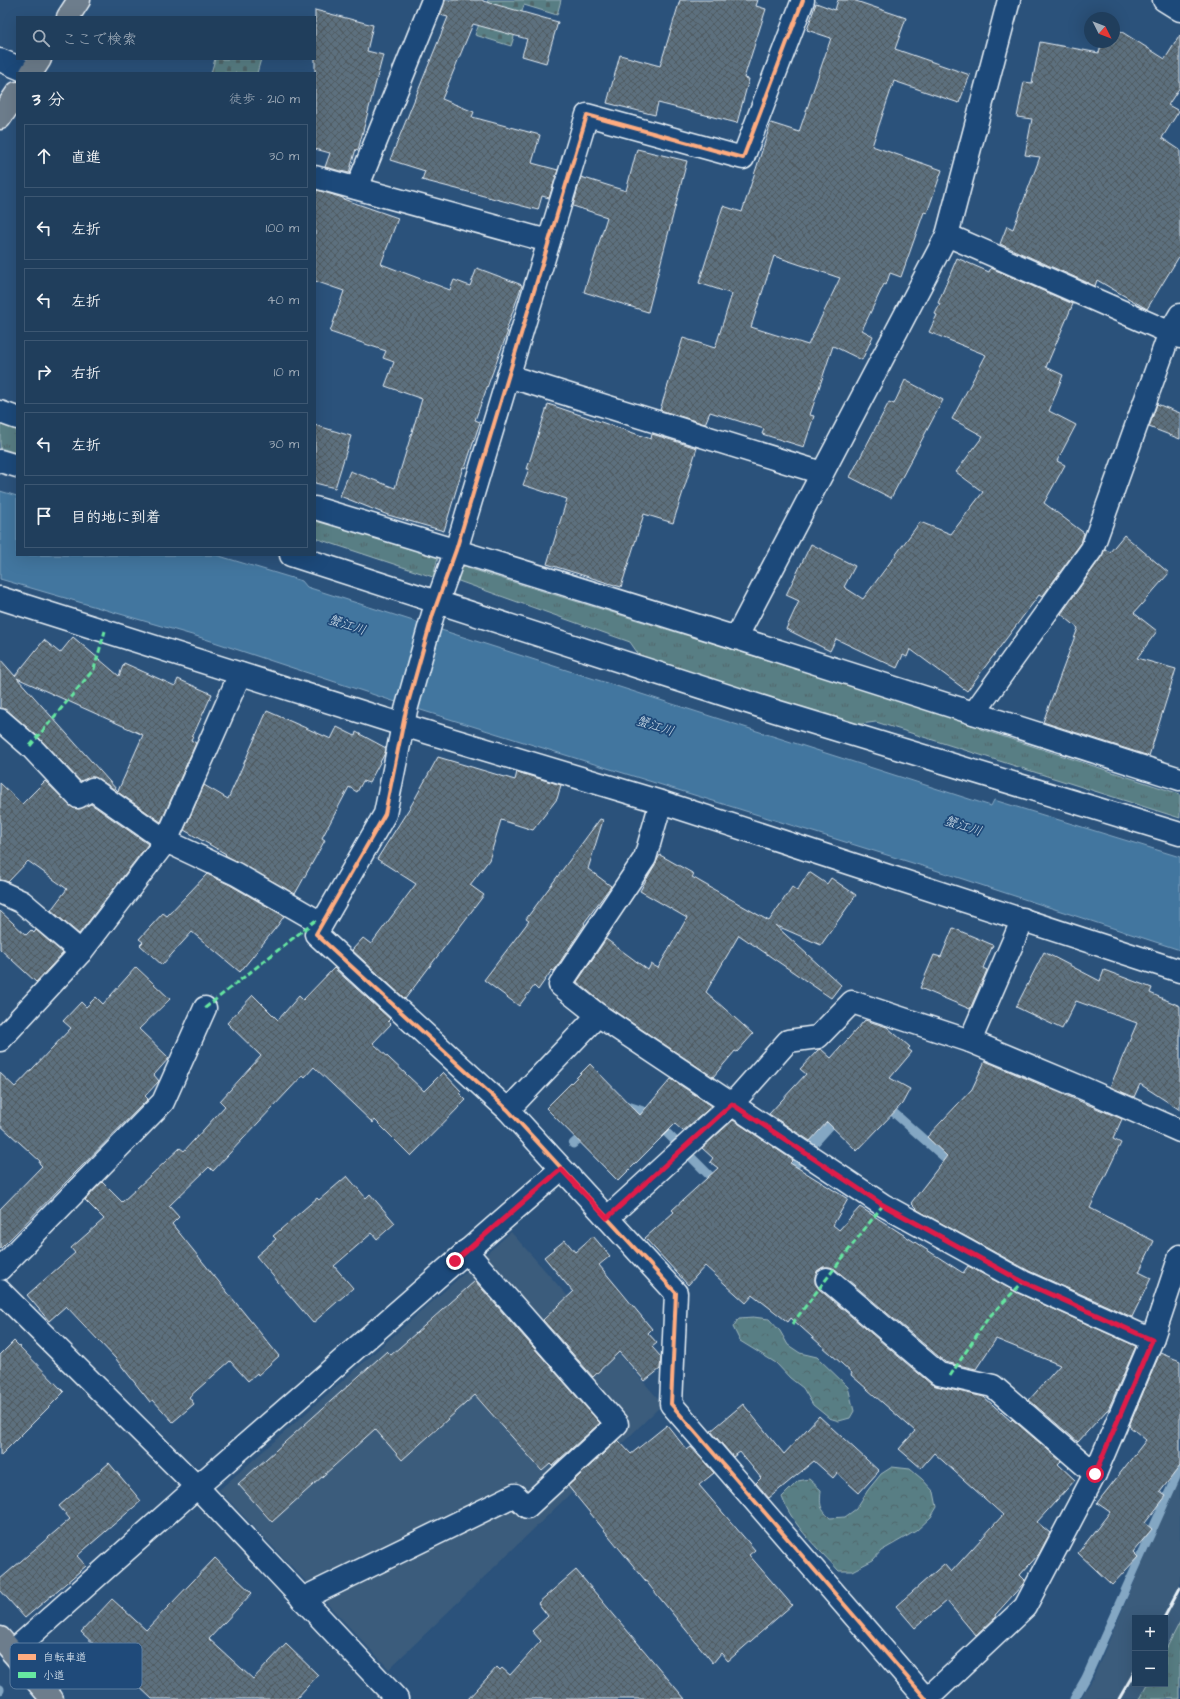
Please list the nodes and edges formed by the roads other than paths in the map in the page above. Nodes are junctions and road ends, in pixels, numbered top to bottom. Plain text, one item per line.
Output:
1 (79, 0) edge
2 (433, 0) edge
3 (803, 0) edge
4 (1009, 0) edge
5 (1164, 0) edge
6 (1180, 10) edge
7 (69, 16) edge
8 (0, 60) edge
9 (39, 60) edge
10 (29, 72) edge
11 (32, 72) edge
12 (16, 95) edge
13 (0, 118) edge
14 (316, 177) edge
15 (357, 188) junction
16 (947, 235) junction
17 (548, 241) junction
18 (1177, 328) edge
19 (508, 376) junction
20 (0, 412) edge
21 (16, 418) edge
22 (0, 461) edge
23 (16, 466) edge
24 (822, 473) junction
25 (316, 508) edge
26 (456, 550) junction
27 (294, 556) edge
28 (4, 606) edge
29 (436, 608) junction
30 (736, 638) junction
31 (240, 674) junction
32 (974, 713) junction
33 (404, 717) junction
34 (0, 720) edge
35 (1180, 779) edge
36 (661, 802) junction
37 (1180, 834) edge
38 (166, 841) junction
39 (0, 892) edge
40 (1023, 919) junction
41 (321, 923) junction
42 (82, 952) junction
43 (1180, 971) edge
44 (206, 1008) dead end
45 (598, 1015) junction
46 (2, 1035) edge
47 (970, 1041) junction
48 (732, 1104) junction
49 (508, 1110) junction
50 (1180, 1131) edge
51 (561, 1169) junction
52 (607, 1218) junction
53 (466, 1251) junction
54 (1180, 1256) edge
55 (0, 1269) edge
56 (827, 1279) dead end
57 (0, 1291) edge
58 (1152, 1340) junction
59 (1095, 1474) junction
60 (197, 1487) junction
61 (302, 1599) junction
62 (6, 1645) edge
63 (43, 1689) edge
64 (52, 1699) edge
65 (397, 1699) edge
66 (926, 1699) edge

1 - 7 main road
2 - 15 street
3 - 17 street
4 - 16 street
5 - 6 street
8 - 10 street
9 - 11 main road
12 - 13 main road
14 - 15 street
15 - 17 street
16 - 18 street
16 - 24 street
17 - 19 street
18 - 32 street
19 - 24 street
19 - 26 street
20 - 21 street
22 - 23 street
24 - 30 street
25 - 26 street
26 - 29 street
26 - 30 street
27 - 29 street
28 - 31 street
29 - 33 street
29 - 37 street
30 - 32 street
31 - 33 street
31 - 38 street
32 - 35 street
33 - 36 street
33 - 41 street
34 - 38 street
36 - 40 street
36 - 45 street
38 - 41 street
38 - 42 street
39 - 42 street
40 - 43 street
40 - 47 street
41 - 49 street
42 - 46 street
44 - 55 street
45 - 48 street
45 - 49 street
47 - 48 street
47 - 50 street
48 - 52 street
48 - 58 street
49 - 51 street
51 - 52 street
51 - 53 street
52 - 66 street
53 - 60 street
53 - 61 street
54 - 58 street
56 - 59 street
57 - 60 street
58 - 59 street
59 - 66 street
60 - 61 street
60 - 62 street
61 - 65 street
63 - 64 main road

